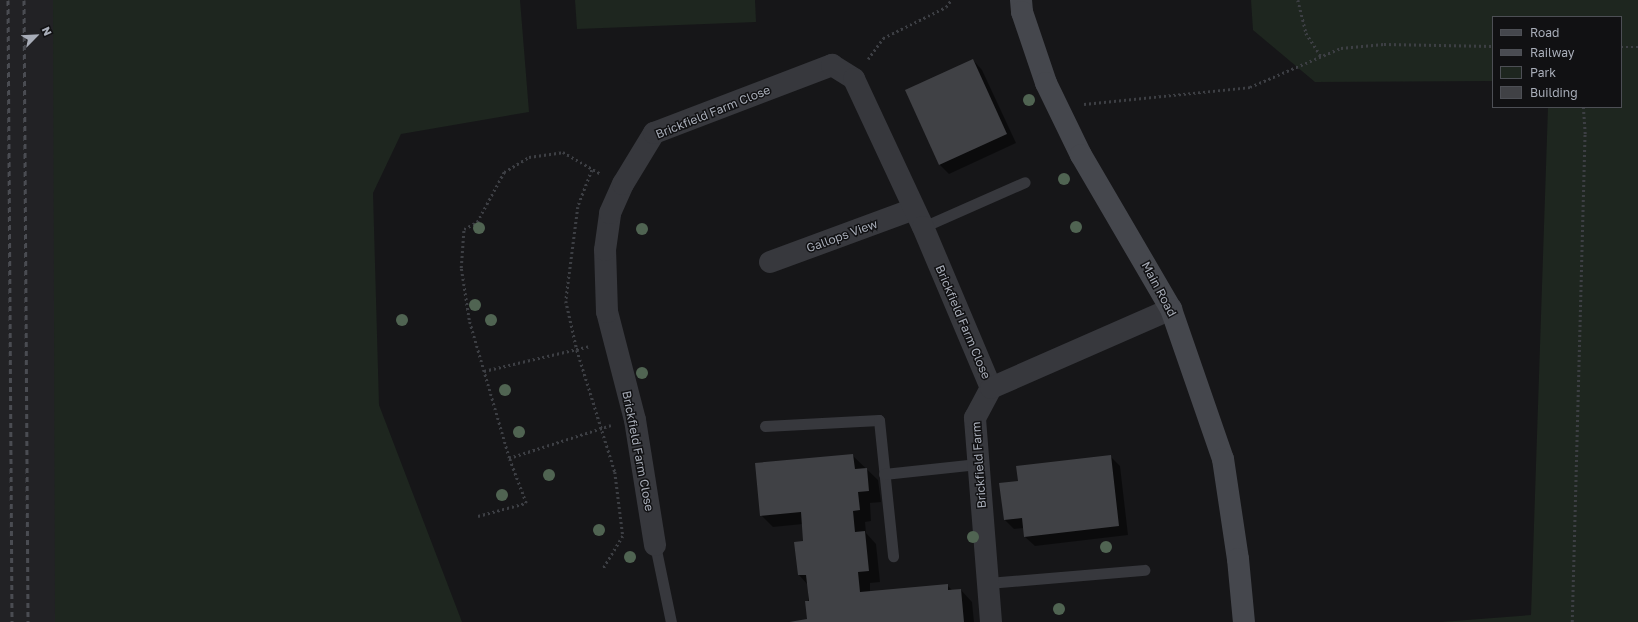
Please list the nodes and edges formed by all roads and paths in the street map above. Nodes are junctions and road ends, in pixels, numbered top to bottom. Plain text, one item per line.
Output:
1 (950, 0) edge
2 (1021, 0) edge
3 (1298, 0) edge
4 (1492, 46) edge
5 (1622, 47) edge
6 (1638, 47) edge
7 (1321, 56) junction
8 (854, 79) junction
9 (1058, 107) junction
10 (1583, 108) edge
11 (592, 170) junction
12 (1024, 182) dead end
13 (623, 184) junction
14 (919, 218) junction
15 (770, 262) dead end
16 (1171, 309) junction
17 (613, 340) junction
18 (577, 350) junction
19 (484, 371) junction
20 (990, 388) junction
21 (635, 420) junction
22 (602, 426) junction
23 (765, 426) dead end
24 (509, 458) junction
25 (977, 464) junction
26 (884, 474) junction
27 (478, 516) dead end
28 (656, 545) joint
29 (893, 556) dead end
30 (603, 569) dead end
31 (1144, 570) dead end
32 (988, 583) junction
33 (671, 622) edge
34 (991, 622) edge
35 (1244, 622) edge
36 (1572, 622) edge

1 - 8 path
2 - 9 main road, Main Road
3 - 7 path
4 - 7 path
5 - 6 path
7 - 9 path
8 - 13 street, Brickfield Farm Close
8 - 14 street, Brickfield Farm Close
9 - 16 main road, Main Road
10 - 36 path
11 - 13 path
11 - 18 path
11 - 19 path
12 - 14 lane
13 - 17 street, Brickfield Farm Close
14 - 15 street, Gallops View
14 - 20 street, Brickfield Farm Close
16 - 20 street
16 - 35 main road, Main Road
17 - 18 path
17 - 21 street, Brickfield Farm Close
18 - 19 path
18 - 22 path
19 - 24 path
20 - 25 street, Brickfield Farm
21 - 22 path
21 - 28 street, Brickfield Farm Close
22 - 24 path
22 - 30 path
23 - 26 lane
24 - 27 path
25 - 26 lane
25 - 32 street, Brickfield Farm
26 - 29 lane
28 - 33 lane
31 - 32 lane
32 - 34 street, Brickfield Farm

